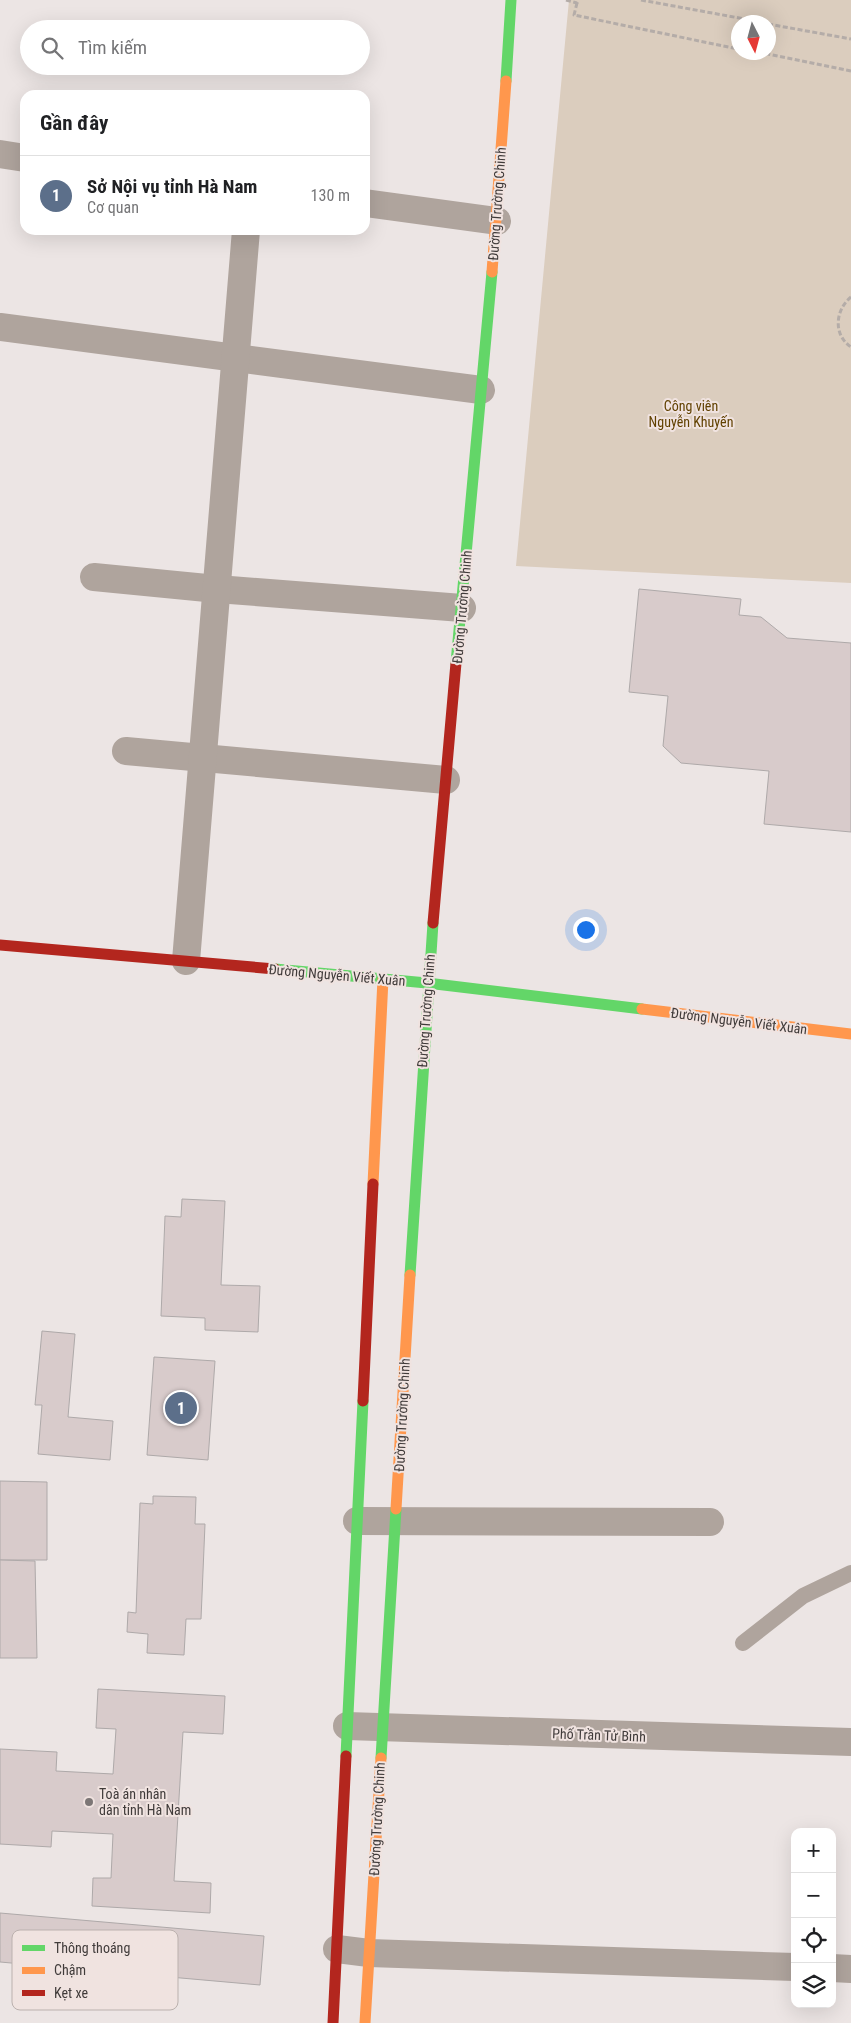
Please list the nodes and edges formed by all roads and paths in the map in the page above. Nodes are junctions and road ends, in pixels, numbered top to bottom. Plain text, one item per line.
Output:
1 (511, 0) edge
2 (566, 0) edge
3 (641, 0) edge
4 (577, 1) edge
5 (731, 16) edge
6 (776, 25) edge
7 (851, 39) edge
8 (731, 48) edge
9 (776, 56) edge
10 (851, 71) edge
11 (0, 154) edge
12 (20, 157) edge
13 (370, 204) edge
14 (497, 221) junction
15 (246, 235) edge
16 (851, 298) edge
17 (0, 327) edge
18 (851, 347) edge
19 (236, 357) junction
20 (481, 390) junction
21 (94, 577) dead end
22 (217, 590) junction
23 (462, 608) junction
24 (126, 751) dead end
25 (203, 757) junction
26 (446, 780) junction
27 (0, 945) edge
28 (186, 961) junction
29 (383, 979) junction
30 (427, 983) junction
31 (851, 1034) edge
32 (357, 1521) junction
33 (395, 1522) junction
34 (710, 1522) dead end
35 (851, 1573) edge
36 (743, 1643) dead end
37 (347, 1726) junction
38 (383, 1728) junction
39 (851, 1742) edge
40 (337, 1949) junction
41 (369, 1953) junction
42 (791, 1967) edge
43 (836, 1968) edge
44 (851, 1969) edge
45 (333, 2023) edge
46 (365, 2023) edge

1 - 14 street, Đường Trường Chinh
2 - 4 path
3 - 5 path
4 - 8 path
6 - 7 path
9 - 10 path
11 - 12 street
13 - 14 street
14 - 20 street, Đường Trường Chinh
15 - 19 street
16 - 18 path
17 - 19 street
19 - 20 street
19 - 22 street
20 - 23 street, Đường Trường Chinh
21 - 22 street
22 - 23 street
22 - 25 street
23 - 26 street, Đường Trường Chinh
24 - 25 street
25 - 26 street
25 - 28 street
26 - 30 street, Đường Trường Chinh
27 - 28 street, Đường Nguyễn Viết Xuân
28 - 29 street, Đường Nguyễn Viết Xuân
29 - 30 street, Đường Nguyễn Viết Xuân
29 - 32 street
30 - 31 street, Đường Nguyễn Viết Xuân
30 - 33 street, Đường Trường Chinh
32 - 33 street
32 - 37 street
33 - 34 street
33 - 38 street, Đường Trường Chinh
35 - 36 lane
37 - 38 street, Phố Trần Tử Bình
37 - 40 street
38 - 39 street, Phố Trần Tử Bình
38 - 41 street, Đường Trường Chinh
40 - 41 street
40 - 45 street
41 - 42 street
41 - 46 street, Đường Trường Chinh
43 - 44 street

